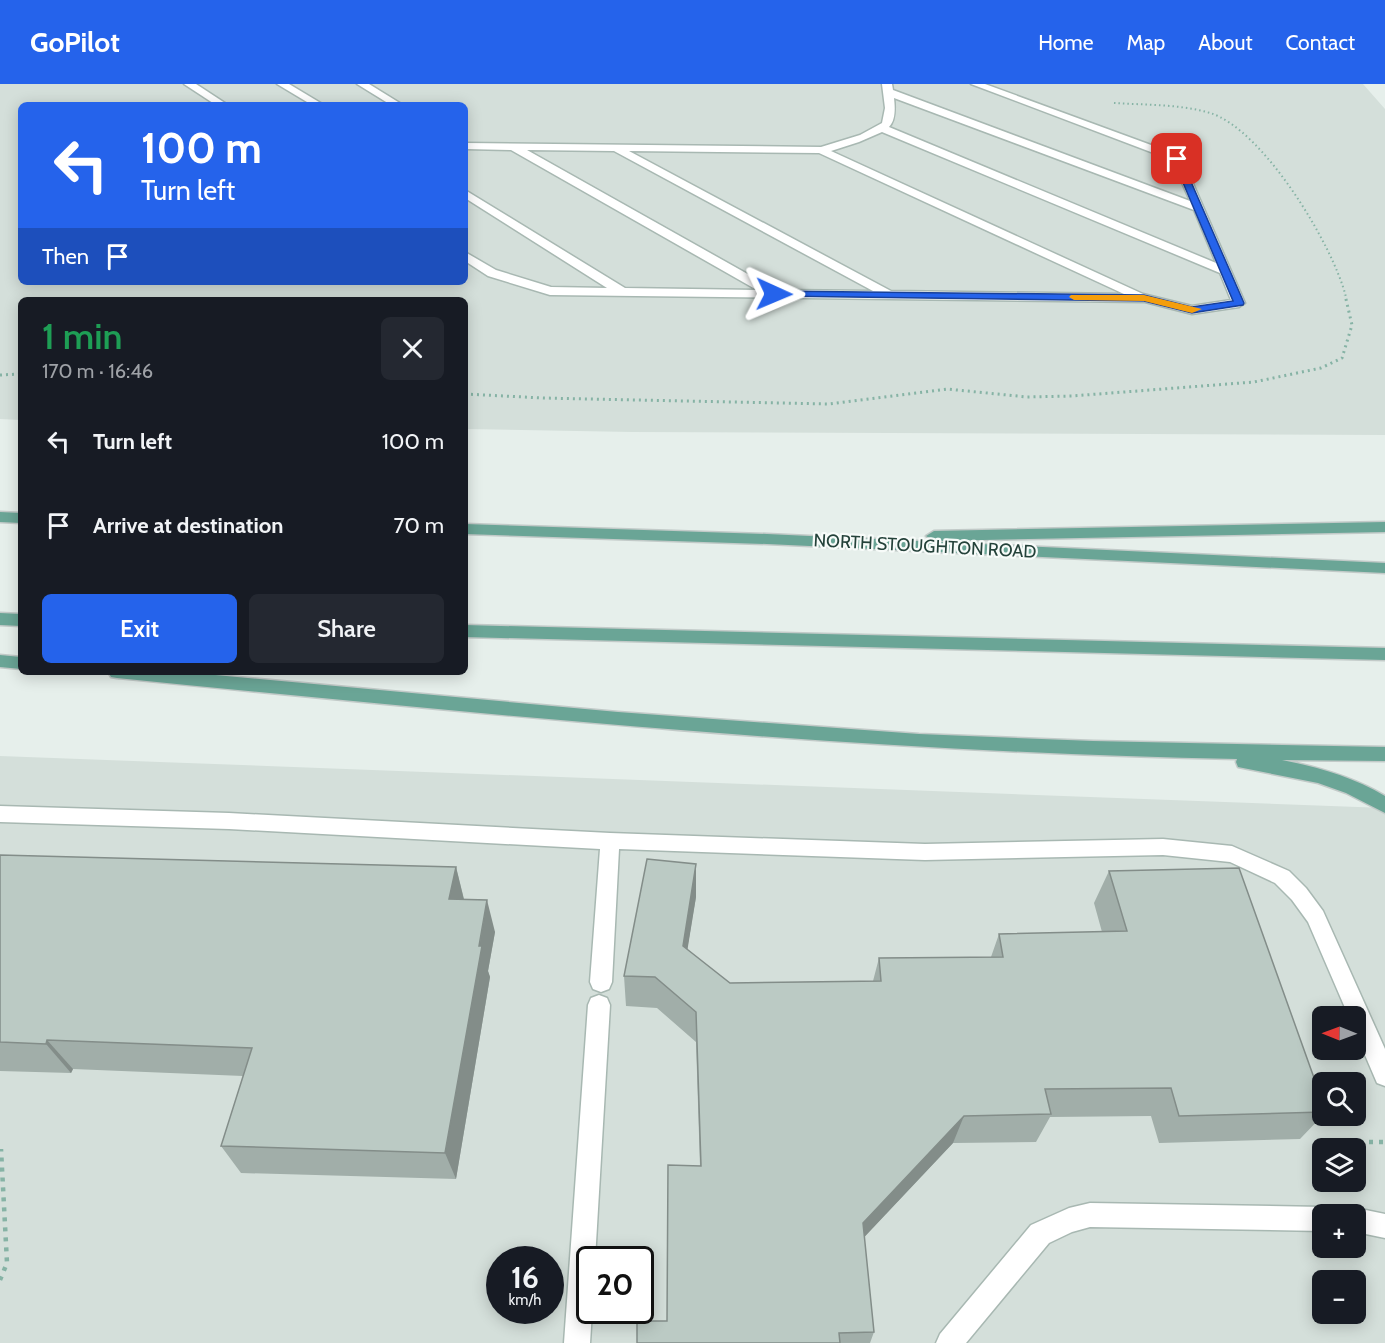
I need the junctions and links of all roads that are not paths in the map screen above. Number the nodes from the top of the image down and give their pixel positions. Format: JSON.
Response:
{"nodes":[{"id":1,"x":189,"y":84,"type":"edge"},
{"id":2,"x":282,"y":84,"type":"edge"},
{"id":3,"x":362,"y":84,"type":"edge"},
{"id":4,"x":976,"y":84,"type":"edge"},
{"id":5,"x":887,"y":88,"type":"edge"},
{"id":6,"x":218,"y":102,"type":"edge"},
{"id":7,"x":313,"y":102,"type":"edge"},
{"id":8,"x":393,"y":102,"type":"edge"},
{"id":9,"x":881,"y":128,"type":"junction"},
{"id":10,"x":468,"y":145,"type":"edge"},
{"id":11,"x":512,"y":146,"type":"junction"},
{"id":12,"x":615,"y":148,"type":"junction"},
{"id":13,"x":821,"y":150,"type":"junction"},
{"id":14,"x":468,"y":195,"type":"edge"},
{"id":15,"x":1198,"y":208,"type":"junction"},
{"id":16,"x":468,"y":258,"type":"edge"},
{"id":17,"x":1225,"y":271,"type":"junction"},
{"id":18,"x":622,"y":292,"type":"junction"},
{"id":19,"x":774,"y":294,"type":"junction"},
{"id":20,"x":890,"y":295,"type":"junction"},
{"id":21,"x":1144,"y":298,"type":"junction"},
{"id":22,"x":0,"y":517,"type":"edge"},
{"id":23,"x":18,"y":518,"type":"edge"},
{"id":24,"x":1385,"y":527,"type":"edge"},
{"id":25,"x":468,"y":529,"type":"edge"},
{"id":26,"x":767,"y":539,"type":"junction"},
{"id":27,"x":1385,"y":568,"type":"edge"},
{"id":28,"x":0,"y":619,"type":"edge"},
{"id":29,"x":18,"y":620,"type":"edge"},
{"id":30,"x":468,"y":631,"type":"edge"},
{"id":31,"x":1385,"y":654,"type":"edge"},
{"id":32,"x":0,"y":661,"type":"edge"},
{"id":33,"x":18,"y":663,"type":"edge"},
{"id":34,"x":149,"y":675,"type":"edge"},
{"id":35,"x":1133,"y":751,"type":"junction"},
{"id":36,"x":1385,"y":754,"type":"edge"},
{"id":37,"x":1385,"y":805,"type":"edge"},
{"id":38,"x":0,"y":814,"type":"edge"},
{"id":39,"x":610,"y":841,"type":"junction"},
{"id":40,"x":1385,"y":1075,"type":"edge"},
{"id":41,"x":1312,"y":1219,"type":"edge"},
{"id":42,"x":1366,"y":1222,"type":"edge"},
{"id":43,"x":1385,"y":1226,"type":"edge"},
{"id":44,"x":577,"y":1343,"type":"edge"},
{"id":45,"x":949,"y":1343,"type":"edge"}],
"edges":[{"from":1,"to":6,"type":"lane"},
{"from":2,"to":7,"type":"lane"},
{"from":3,"to":8,"type":"lane"},
{"from":4,"to":15,"type":"lane"},
{"from":5,"to":9,"type":"lane"},
{"from":5,"to":15,"type":"lane"},
{"from":9,"to":13,"type":"lane"},
{"from":9,"to":17,"type":"lane"},
{"from":10,"to":11,"type":"lane"},
{"from":11,"to":12,"type":"lane"},
{"from":11,"to":19,"type":"lane"},
{"from":12,"to":13,"type":"lane"},
{"from":12,"to":20,"type":"lane"},
{"from":13,"to":21,"type":"lane"},
{"from":14,"to":18,"type":"lane"},
{"from":15,"to":17,"type":"lane"},
{"from":16,"to":18,"type":"lane"},
{"from":17,"to":21,"type":"lane"},
{"from":18,"to":19,"type":"lane"},
{"from":19,"to":20,"type":"lane"},
{"from":20,"to":21,"type":"lane"},
{"from":22,"to":23,"type":"main road"},
{"from":24,"to":26,"type":"main road"},
{"from":25,"to":26,"type":"main road","name":"NORTH STOUGHTON ROAD"},
{"from":26,"to":27,"type":"main road","name":"NORTH STOUGHTON ROAD"},
{"from":28,"to":29,"type":"main road"},
{"from":30,"to":31,"type":"main road"},
{"from":32,"to":33,"type":"main road"},
{"from":34,"to":35,"type":"main road"},
{"from":35,"to":36,"type":"main road"},
{"from":35,"to":37,"type":"main road"},
{"from":38,"to":39,"type":"lane"},
{"from":39,"to":40,"type":"lane"},
{"from":39,"to":44,"type":"lane"},
{"from":41,"to":45,"type":"lane"},
{"from":42,"to":43,"type":"lane"}]}
